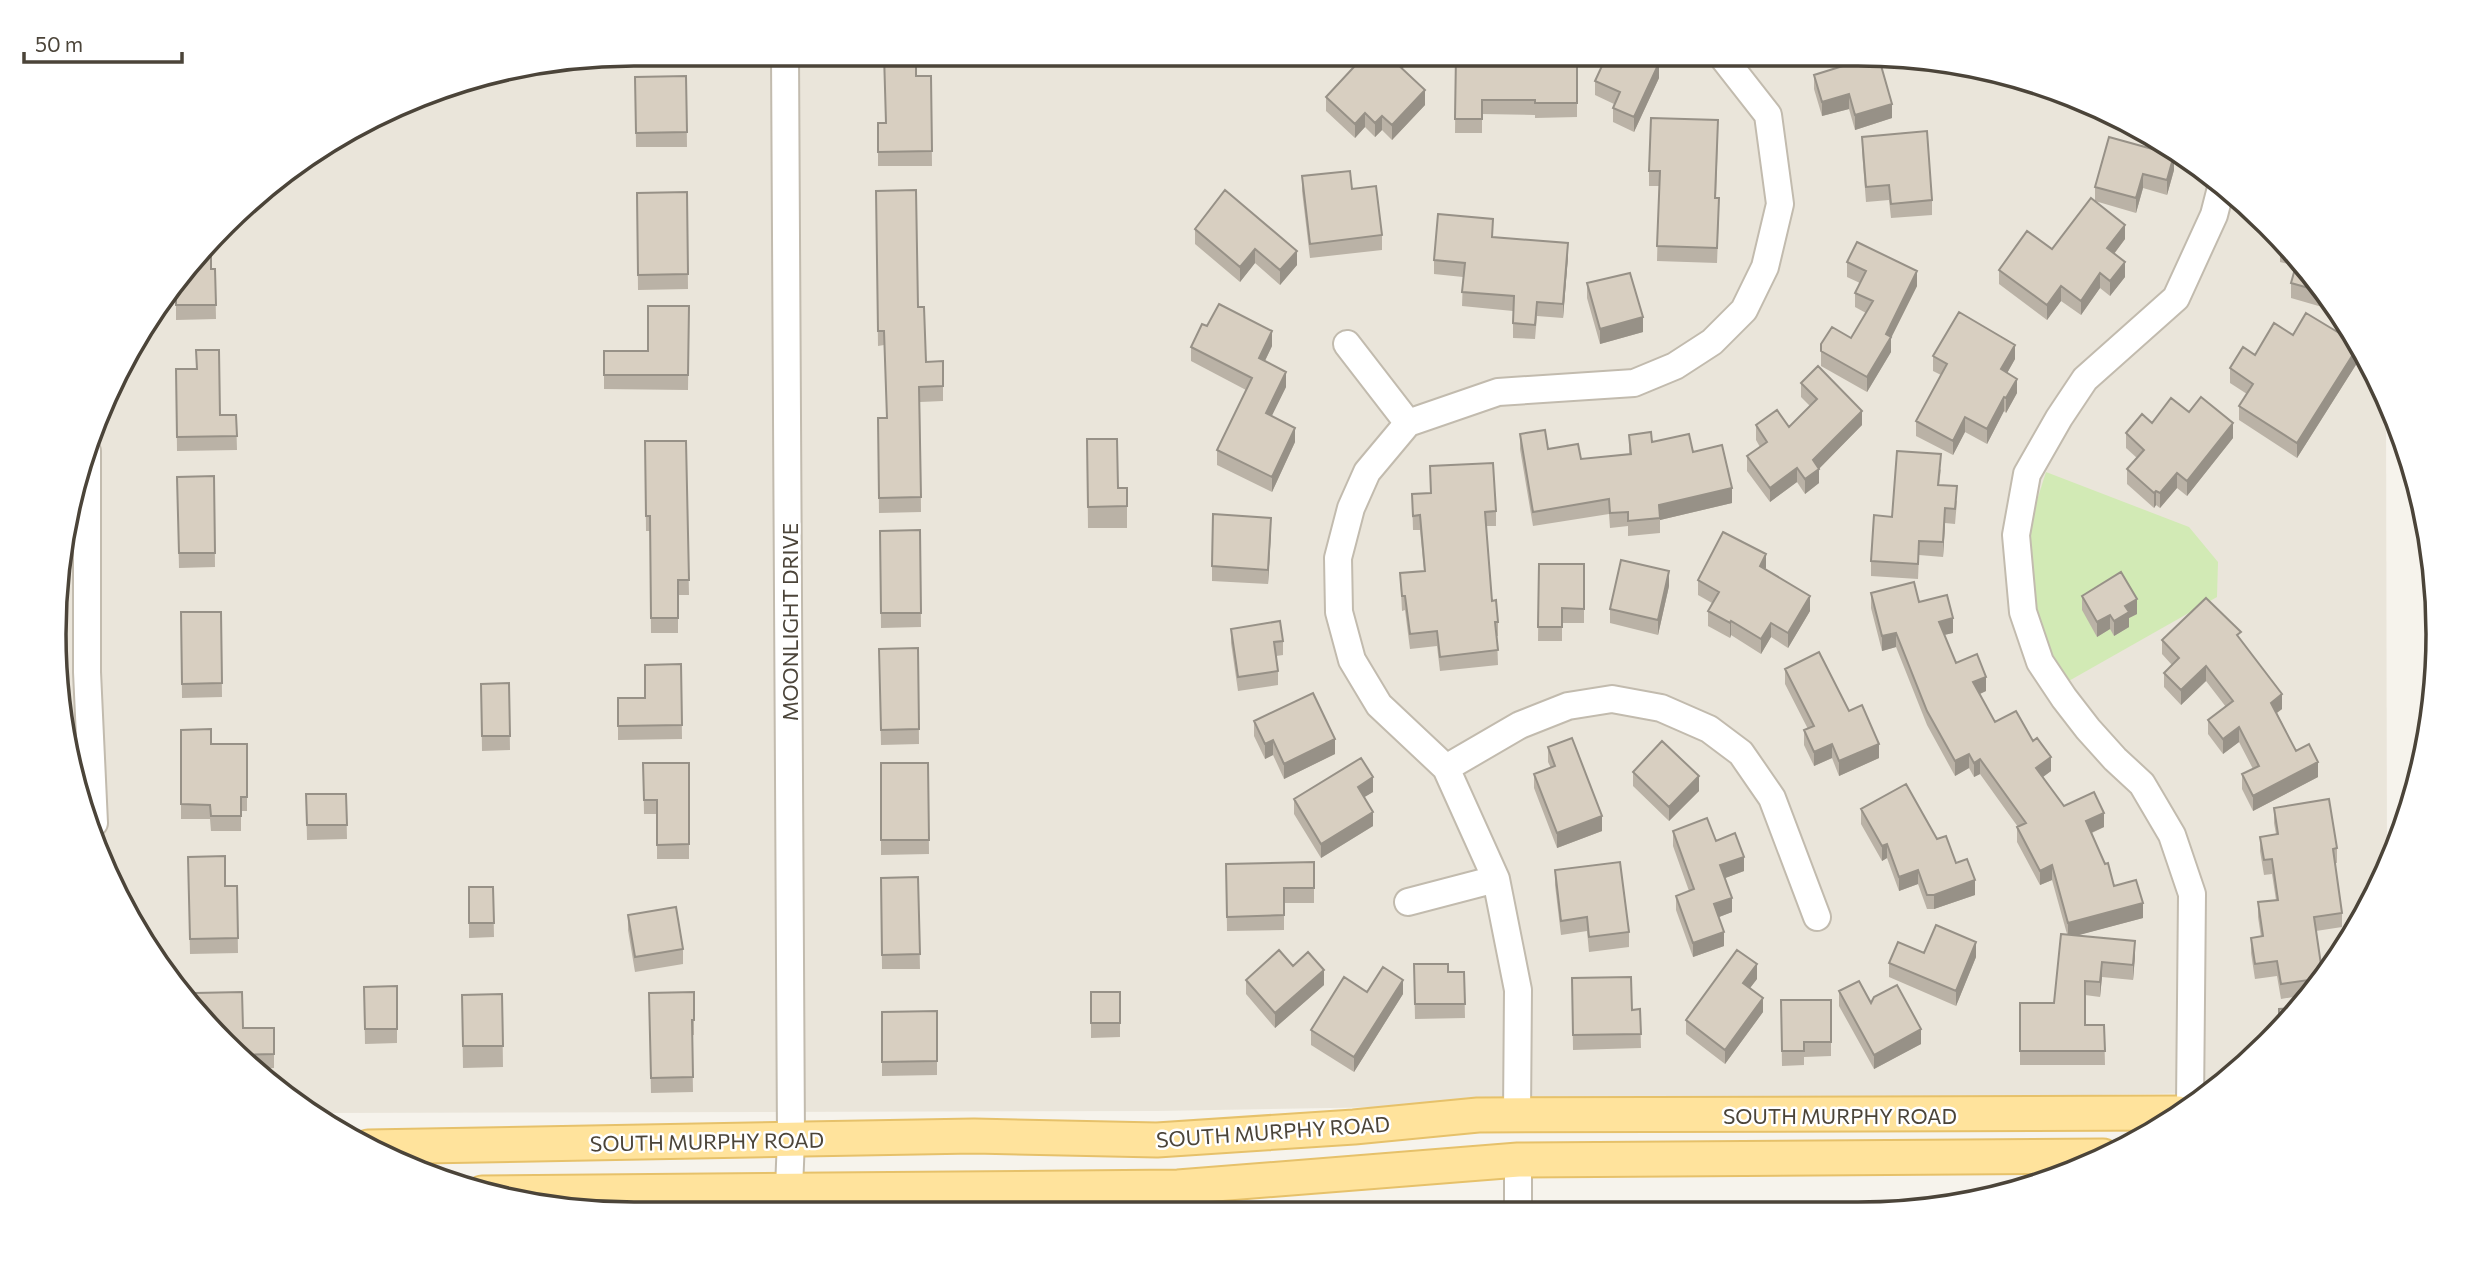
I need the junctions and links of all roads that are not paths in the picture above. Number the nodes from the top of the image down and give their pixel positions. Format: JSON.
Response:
{"nodes":[{"id":1,"x":785,"y":66,"type":"edge"},
{"id":2,"x":1729,"y":66,"type":"edge"},
{"id":3,"x":2219,"y":197,"type":"edge"},
{"id":4,"x":1347,"y":344,"type":"dead end"},
{"id":5,"x":1408,"y":423,"type":"junction"},
{"id":6,"x":87,"y":483,"type":"edge"},
{"id":7,"x":1446,"y":768,"type":"junction"},
{"id":8,"x":93,"y":804,"type":"edge"},
{"id":9,"x":1496,"y":879,"type":"junction"},
{"id":10,"x":1408,"y":902,"type":"dead end"},
{"id":11,"x":1817,"y":917,"type":"dead end"},
{"id":12,"x":2190,"y":1093,"type":"edge"},
{"id":13,"x":2161,"y":1113,"type":"edge"},
{"id":14,"x":1517,"y":1115,"type":"junction"},
{"id":15,"x":791,"y":1140,"type":"junction"},
{"id":16,"x":391,"y":1147,"type":"edge"},
{"id":17,"x":2079,"y":1156,"type":"edge"},
{"id":18,"x":1518,"y":1160,"type":"junction"},
{"id":19,"x":546,"y":1195,"type":"edge"},
{"id":20,"x":787,"y":1201,"type":"edge"},
{"id":21,"x":1518,"y":1202,"type":"edge"}],
"edges":[{"from":1,"to":15,"type":"street","name":"MOONLIGHT DRIVE"},
{"from":2,"to":5,"type":"street"},
{"from":3,"to":12,"type":"street"},
{"from":4,"to":5,"type":"street"},
{"from":5,"to":7,"type":"street"},
{"from":6,"to":8,"type":"street"},
{"from":7,"to":9,"type":"street"},
{"from":7,"to":11,"type":"street"},
{"from":9,"to":10,"type":"street"},
{"from":9,"to":14,"type":"street"},
{"from":13,"to":14,"type":"main road","name":"SOUTH MURPHY ROAD"},
{"from":14,"to":15,"type":"main road","name":"SOUTH MURPHY ROAD"},
{"from":14,"to":18,"type":"main road"},
{"from":15,"to":16,"type":"main road","name":"SOUTH MURPHY ROAD"},
{"from":15,"to":20,"type":"street","name":"MOONLIGHT DRIVE"},
{"from":17,"to":18,"type":"main road","name":"SOUTH MURPHY ROAD"},
{"from":18,"to":20,"type":"main road","name":"SOUTH MURPHY ROAD"},
{"from":18,"to":21,"type":"street"},
{"from":19,"to":20,"type":"main road","name":"SOUTH MURPHY ROAD"}]}
